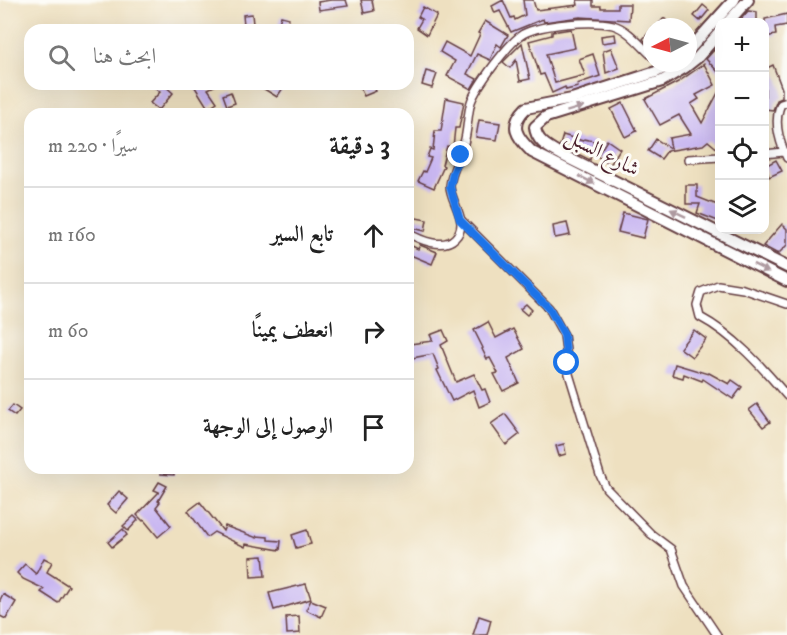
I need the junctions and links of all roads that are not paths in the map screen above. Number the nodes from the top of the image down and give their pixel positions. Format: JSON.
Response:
{"nodes":[{"id":1,"x":734,"y":0,"type":"edge"},
{"id":2,"x":748,"y":0,"type":"edge"},
{"id":3,"x":732,"y":18,"type":"edge"},
{"id":4,"x":715,"y":38,"type":"edge"},
{"id":5,"x":697,"y":41,"type":"edge"},
{"id":6,"x":643,"y":48,"type":"edge"},
{"id":7,"x":697,"y":58,"type":"edge"},
{"id":8,"x":656,"y":72,"type":"edge"},
{"id":9,"x":665,"y":72,"type":"edge"},
{"id":10,"x":787,"y":102,"type":"edge"},
{"id":11,"x":769,"y":154,"type":"edge"},
{"id":12,"x":786,"y":155,"type":"edge"},
{"id":13,"x":715,"y":157,"type":"edge"},
{"id":14,"x":688,"y":159,"type":"dead end"},
{"id":15,"x":460,"y":220,"type":"junction"},
{"id":16,"x":414,"y":235,"type":"edge"},
{"id":17,"x":787,"y":267,"type":"edge"},
{"id":18,"x":787,"y":281,"type":"edge"},
{"id":19,"x":787,"y":303,"type":"edge"},
{"id":20,"x":787,"y":396,"type":"edge"},
{"id":21,"x":717,"y":635,"type":"edge"}],
"edges":[{"from":1,"to":5,"type":"main road"},
{"from":2,"to":3,"type":"main road"},
{"from":4,"to":7,"type":"main road","name":"شارع السبل"},
{"from":6,"to":15,"type":"street"},
{"from":8,"to":18,"type":"main road","name":"شارع السبل","one_way":true},
{"from":17,"to":9,"type":"main road","name":"شارع السبل","one_way":true},
{"from":10,"to":12,"type":"street"},
{"from":11,"to":12,"type":"street"},
{"from":13,"to":14,"type":"street"},
{"from":15,"to":16,"type":"street"},
{"from":15,"to":21,"type":"street"},
{"from":19,"to":20,"type":"street"}]}
